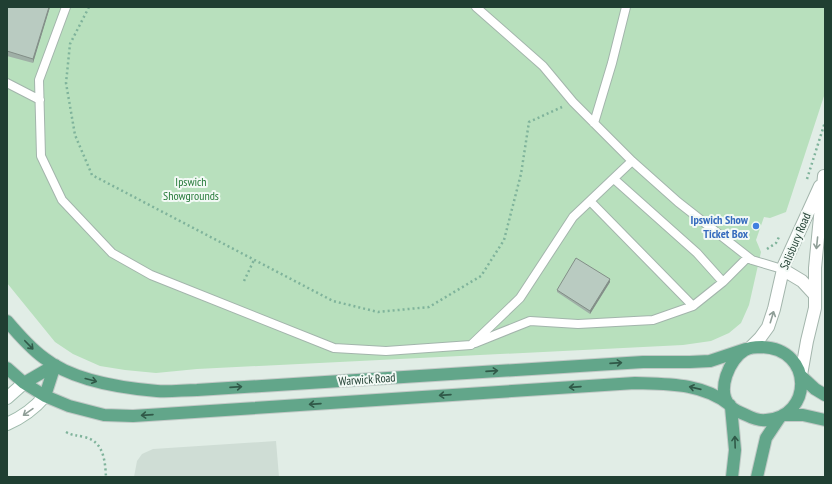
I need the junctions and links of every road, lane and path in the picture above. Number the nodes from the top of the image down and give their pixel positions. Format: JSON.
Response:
{"nodes":[{"id":1,"x":66,"y":7,"type":"edge"},
{"id":2,"x":89,"y":7,"type":"edge"},
{"id":3,"x":476,"y":7,"type":"edge"},
{"id":4,"x":626,"y":7,"type":"edge"},
{"id":5,"x":7,"y":83,"type":"edge"},
{"id":6,"x":40,"y":100,"type":"junction"},
{"id":7,"x":573,"y":102,"type":"junction"},
{"id":8,"x":825,"y":122,"type":"edge"},
{"id":9,"x":594,"y":123,"type":"junction"},
{"id":10,"x":632,"y":161,"type":"junction"},
{"id":11,"x":825,"y":175,"type":"edge"},
{"id":12,"x":614,"y":179,"type":"junction"},
{"id":13,"x":807,"y":180,"type":"dead end"},
{"id":14,"x":590,"y":201,"type":"junction"},
{"id":15,"x":783,"y":231,"type":"dead end"},
{"id":16,"x":767,"y":249,"type":"dead end"},
{"id":17,"x":748,"y":257,"type":"junction"},
{"id":18,"x":254,"y":260,"type":"junction"},
{"id":19,"x":782,"y":270,"type":"junction"},
{"id":20,"x":244,"y":281,"type":"dead end"},
{"id":21,"x":723,"y":282,"type":"junction"},
{"id":22,"x":814,"y":294,"type":"junction"},
{"id":23,"x":693,"y":306,"type":"junction"},
{"id":24,"x":7,"y":321,"type":"edge"},
{"id":25,"x":471,"y":344,"type":"junction"},
{"id":26,"x":748,"y":349,"type":"junction"},
{"id":27,"x":55,"y":365,"type":"junction"},
{"id":28,"x":7,"y":368,"type":"edge"},
{"id":29,"x":801,"y":375,"type":"junction"},
{"id":30,"x":24,"y":383,"type":"junction"},
{"id":31,"x":825,"y":395,"type":"edge"},
{"id":32,"x":45,"y":396,"type":"junction"},
{"id":33,"x":7,"y":398,"type":"edge"},
{"id":34,"x":731,"y":406,"type":"junction"},
{"id":35,"x":781,"y":416,"type":"junction"},
{"id":36,"x":825,"y":420,"type":"edge"},
{"id":37,"x":7,"y":424,"type":"edge"},
{"id":38,"x":66,"y":432,"type":"dead end"},
{"id":39,"x":106,"y":477,"type":"edge"},
{"id":40,"x":732,"y":477,"type":"edge"},
{"id":41,"x":757,"y":477,"type":"edge"}],
"edges":[{"from":1,"to":6,"type":"lane"},
{"from":2,"to":18,"type":"path"},
{"from":3,"to":7,"type":"lane"},
{"from":4,"to":9,"type":"lane"},
{"from":5,"to":6,"type":"lane"},
{"from":6,"to":25,"type":"lane"},
{"from":7,"to":9,"type":"lane"},
{"from":7,"to":18,"type":"path"},
{"from":8,"to":13,"type":"path"},
{"from":9,"to":10,"type":"lane"},
{"from":10,"to":12,"type":"lane"},
{"from":10,"to":17,"type":"lane"},
{"from":11,"to":19,"type":"street","name":"Salisbury Road"},
{"from":11,"to":22,"type":"street","name":"Salisbury Road","one_way":true},
{"from":12,"to":14,"type":"lane"},
{"from":12,"to":21,"type":"lane"},
{"from":14,"to":23,"type":"lane"},
{"from":14,"to":25,"type":"lane"},
{"from":15,"to":16,"type":"path"},
{"from":17,"to":19,"type":"lane"},
{"from":17,"to":21,"type":"lane"},
{"from":18,"to":20,"type":"path"},
{"from":19,"to":22,"type":"street"},
{"from":26,"to":19,"type":"street","name":"Salisbury Road","one_way":true},
{"from":21,"to":23,"type":"lane"},
{"from":22,"to":29,"type":"street","name":"Salisbury Road"},
{"from":23,"to":25,"type":"lane"},
{"from":24,"to":27,"type":"main road","name":"Warwick Road","one_way":true},
{"from":27,"to":26,"type":"main road","name":"Warwick Road","one_way":true},
{"from":26,"to":29,"type":"main road"},
{"from":26,"to":34,"type":"main road"},
{"from":27,"to":30,"type":"main road"},
{"from":27,"to":32,"type":"main road"},
{"from":28,"to":30,"type":"main road","name":"Warwick Road"},
{"from":29,"to":31,"type":"main road"},
{"from":29,"to":35,"type":"main road"},
{"from":30,"to":32,"type":"main road","name":"Warwick Road"},
{"from":30,"to":33,"type":"street"},
{"from":34,"to":32,"type":"main road","name":"Warwick Road","one_way":true},
{"from":32,"to":37,"type":"street","one_way":true},
{"from":34,"to":35,"type":"main road"},
{"from":40,"to":34,"type":"main road","one_way":true},
{"from":35,"to":36,"type":"main road"},
{"from":35,"to":41,"type":"main road"},
{"from":38,"to":39,"type":"path"}]}
